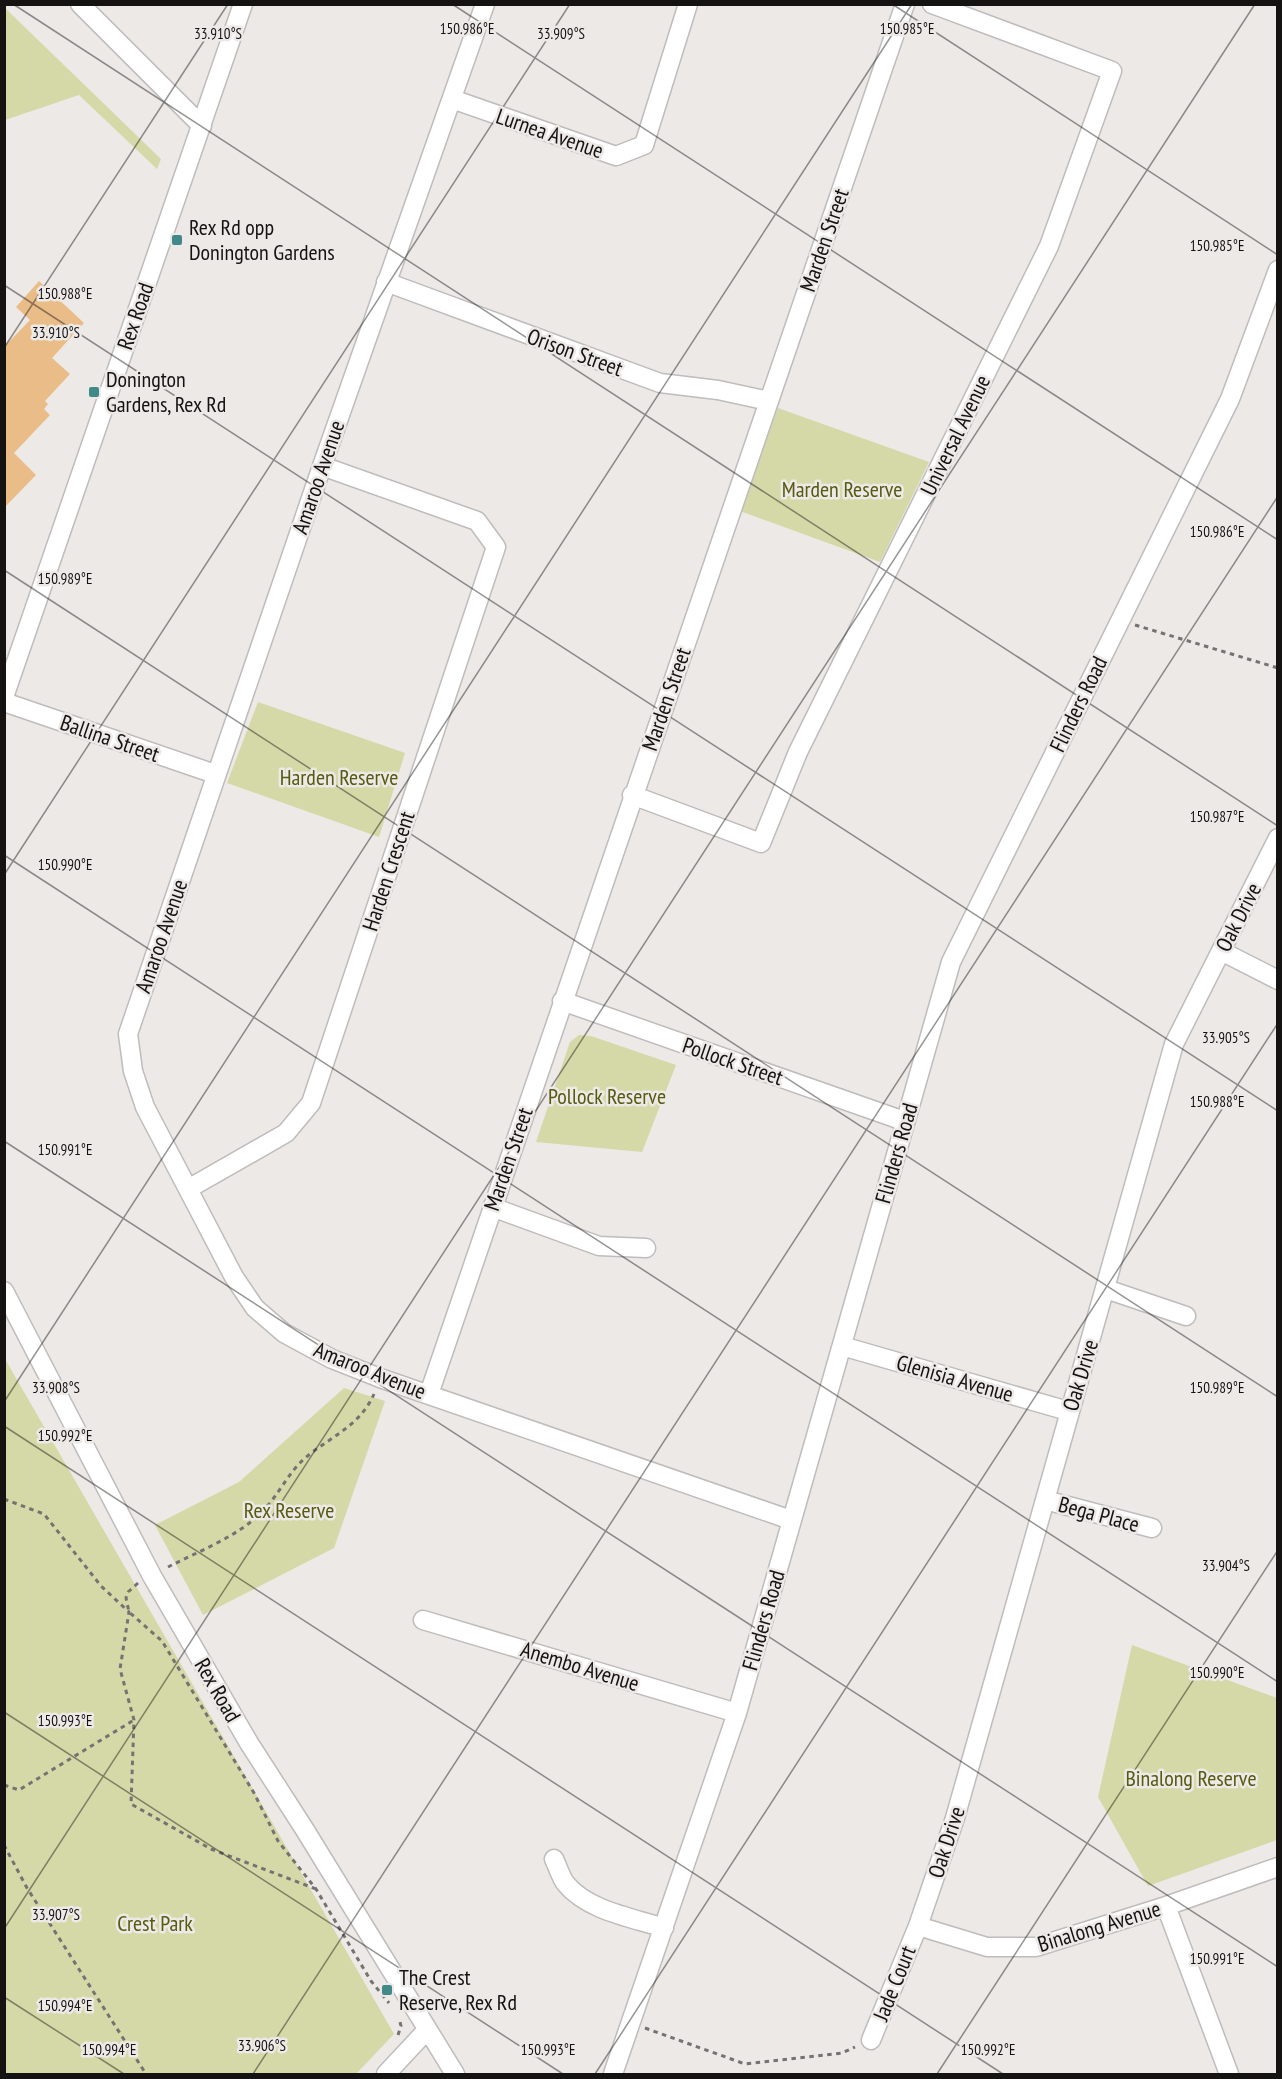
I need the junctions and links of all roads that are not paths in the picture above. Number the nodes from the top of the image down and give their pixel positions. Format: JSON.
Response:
{"nodes":[{"id":1,"x":80,"y":4,"type":"edge"},
{"id":2,"x":243,"y":4,"type":"edge"},
{"id":3,"x":485,"y":4,"type":"edge"},
{"id":4,"x":688,"y":4,"type":"edge"},
{"id":5,"x":904,"y":4,"type":"edge"},
{"id":6,"x":932,"y":4,"type":"edge"},
{"id":7,"x":452,"y":99,"type":"junction"},
{"id":8,"x":202,"y":126,"type":"junction"},
{"id":9,"x":1278,"y":270,"type":"edge"},
{"id":10,"x":386,"y":282,"type":"junction"},
{"id":11,"x":769,"y":401,"type":"junction"},
{"id":12,"x":322,"y":466,"type":"junction"},
{"id":13,"x":4,"y":697,"type":"edge"},
{"id":14,"x":4,"y":702,"type":"edge"},
{"id":15,"x":215,"y":774,"type":"junction"},
{"id":16,"x":632,"y":795,"type":"junction"},
{"id":17,"x":1278,"y":838,"type":"edge"},
{"id":18,"x":1221,"y":951,"type":"junction"},
{"id":19,"x":1278,"y":980,"type":"edge"},
{"id":20,"x":562,"y":1000,"type":"junction"},
{"id":21,"x":904,"y":1121,"type":"junction"},
{"id":22,"x":188,"y":1189,"type":"junction"},
{"id":23,"x":492,"y":1207,"type":"junction"},
{"id":24,"x":646,"y":1248,"type":"dead end"},
{"id":25,"x":1106,"y":1289,"type":"junction"},
{"id":26,"x":4,"y":1291,"type":"edge"},
{"id":27,"x":1186,"y":1316,"type":"dead end"},
{"id":28,"x":842,"y":1346,"type":"junction"},
{"id":29,"x":429,"y":1394,"type":"junction"},
{"id":30,"x":1068,"y":1411,"type":"junction"},
{"id":31,"x":1045,"y":1500,"type":"junction"},
{"id":32,"x":790,"y":1520,"type":"junction"},
{"id":33,"x":1152,"y":1528,"type":"dead end"},
{"id":34,"x":423,"y":1620,"type":"dead end"},
{"id":35,"x":737,"y":1713,"type":"junction"},
{"id":36,"x":554,"y":1859,"type":"dead end"},
{"id":37,"x":1278,"y":1867,"type":"edge"},
{"id":38,"x":1166,"y":1906,"type":"junction"},
{"id":39,"x":918,"y":1926,"type":"junction"},
{"id":40,"x":664,"y":1928,"type":"junction"},
{"id":41,"x":426,"y":2031,"type":"junction"},
{"id":42,"x":871,"y":2040,"type":"road end"},
{"id":43,"x":386,"y":2074,"type":"edge"},
{"id":44,"x":455,"y":2074,"type":"edge"},
{"id":45,"x":613,"y":2074,"type":"edge"},
{"id":46,"x":1229,"y":2074,"type":"edge"}],
"edges":[{"from":1,"to":8,"type":"street"},
{"from":2,"to":8,"type":"street","name":"Rex Road"},
{"from":3,"to":7,"type":"street","name":"Amaroo Avenue"},
{"from":4,"to":7,"type":"street","name":"Lurnea Avenue"},
{"from":5,"to":11,"type":"street","name":"Marden Street"},
{"from":6,"to":16,"type":"street","name":"Universal Avenue"},
{"from":7,"to":10,"type":"street","name":"Amaroo Avenue"},
{"from":8,"to":13,"type":"street","name":"Rex Road"},
{"from":9,"to":21,"type":"street","name":"Flinders Road"},
{"from":10,"to":11,"type":"street","name":"Orison Street"},
{"from":10,"to":12,"type":"street","name":"Amaroo Avenue"},
{"from":11,"to":16,"type":"street","name":"Marden Street"},
{"from":12,"to":15,"type":"street","name":"Amaroo Avenue"},
{"from":12,"to":22,"type":"street","name":"Harden Crescent"},
{"from":14,"to":15,"type":"street","name":"Ballina Street"},
{"from":15,"to":22,"type":"street","name":"Amaroo Avenue"},
{"from":16,"to":20,"type":"street","name":"Marden Street"},
{"from":17,"to":18,"type":"street","name":"Oak Drive"},
{"from":18,"to":19,"type":"street"},
{"from":18,"to":25,"type":"street","name":"Oak Drive"},
{"from":20,"to":21,"type":"street","name":"Pollock Street"},
{"from":20,"to":23,"type":"street","name":"Marden Street"},
{"from":21,"to":28,"type":"street","name":"Flinders Road"},
{"from":22,"to":29,"type":"street","name":"Amaroo Avenue"},
{"from":23,"to":24,"type":"street"},
{"from":23,"to":29,"type":"street","name":"Marden Street"},
{"from":25,"to":27,"type":"street"},
{"from":25,"to":30,"type":"street","name":"Oak Drive"},
{"from":26,"to":41,"type":"street","name":"Rex Road"},
{"from":28,"to":30,"type":"street","name":"Glenisia Avenue"},
{"from":28,"to":32,"type":"street","name":"Flinders Road"},
{"from":29,"to":32,"type":"street","name":"Amaroo Avenue"},
{"from":30,"to":31,"type":"street","name":"Oak Drive"},
{"from":31,"to":33,"type":"street","name":"Bega Place"},
{"from":31,"to":39,"type":"street","name":"Oak Drive"},
{"from":32,"to":35,"type":"street","name":"Flinders Road"},
{"from":34,"to":35,"type":"street","name":"Anembo Avenue"},
{"from":35,"to":40,"type":"street","name":"Flinders Road"},
{"from":36,"to":40,"type":"street"},
{"from":37,"to":38,"type":"street","name":"Binalong Avenue"},
{"from":38,"to":39,"type":"street","name":"Binalong Avenue"},
{"from":38,"to":46,"type":"street"},
{"from":39,"to":42,"type":"street","name":"Jade Court"},
{"from":40,"to":45,"type":"street","name":"Flinders Road"},
{"from":41,"to":43,"type":"street"},
{"from":41,"to":44,"type":"street","name":"Rex Road"}]}
